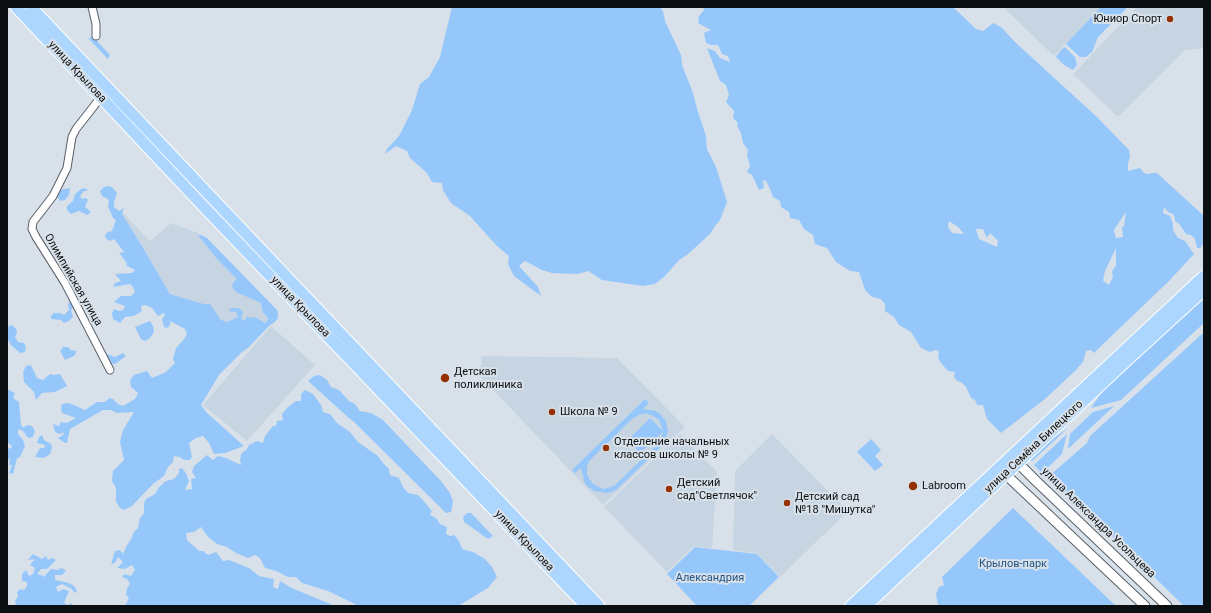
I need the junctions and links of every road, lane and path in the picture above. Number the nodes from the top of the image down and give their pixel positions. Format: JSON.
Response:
{"nodes":[{"id":1,"x":16,"y":7,"type":"edge"},
{"id":2,"x":31,"y":7,"type":"edge"},
{"id":3,"x":92,"y":7,"type":"edge"},
{"id":4,"x":96,"y":36,"type":"dead end"},
{"id":5,"x":101,"y":97,"type":"junction"},
{"id":6,"x":1204,"y":276,"type":"edge"},
{"id":7,"x":1204,"y":290,"type":"edge"},
{"id":8,"x":309,"y":308,"type":"junction"},
{"id":9,"x":110,"y":370,"type":"dead end"},
{"id":10,"x":1015,"y":460,"type":"junction"},
{"id":11,"x":1002,"y":471,"type":"junction"},
{"id":12,"x":586,"y":606,"type":"edge"},
{"id":13,"x":599,"y":606,"type":"edge"},
{"id":14,"x":851,"y":606,"type":"edge"},
{"id":15,"x":866,"y":606,"type":"edge"},
{"id":16,"x":1145,"y":606,"type":"edge"},
{"id":17,"x":1168,"y":606,"type":"edge"}],
"edges":[{"from":1,"to":5,"type":"main road","name":"улица Крылова"},
{"from":2,"to":8,"type":"main road","name":"улица Крылова"},
{"from":3,"to":4,"type":"street"},
{"from":5,"to":8,"type":"main road","name":"улица Крылова"},
{"from":5,"to":9,"type":"street","name":"Олимпийская улица"},
{"from":6,"to":10,"type":"main road","name":"улица Семёна Билецкого"},
{"from":7,"to":10,"type":"main road","name":"улица Семёна Билецкого"},
{"from":8,"to":12,"type":"main road","name":"улица Крылова"},
{"from":8,"to":13,"type":"main road","name":"улица Крылова"},
{"from":10,"to":11,"type":"main road","name":"улица Семёна Билецкого"},
{"from":10,"to":17,"type":"street","name":"улица Александра Усольцева"},
{"from":11,"to":14,"type":"main road","name":"улица Семёна Билецкого"},
{"from":11,"to":15,"type":"main road","name":"улица Семёна Билецкого"},
{"from":11,"to":16,"type":"street"}]}
